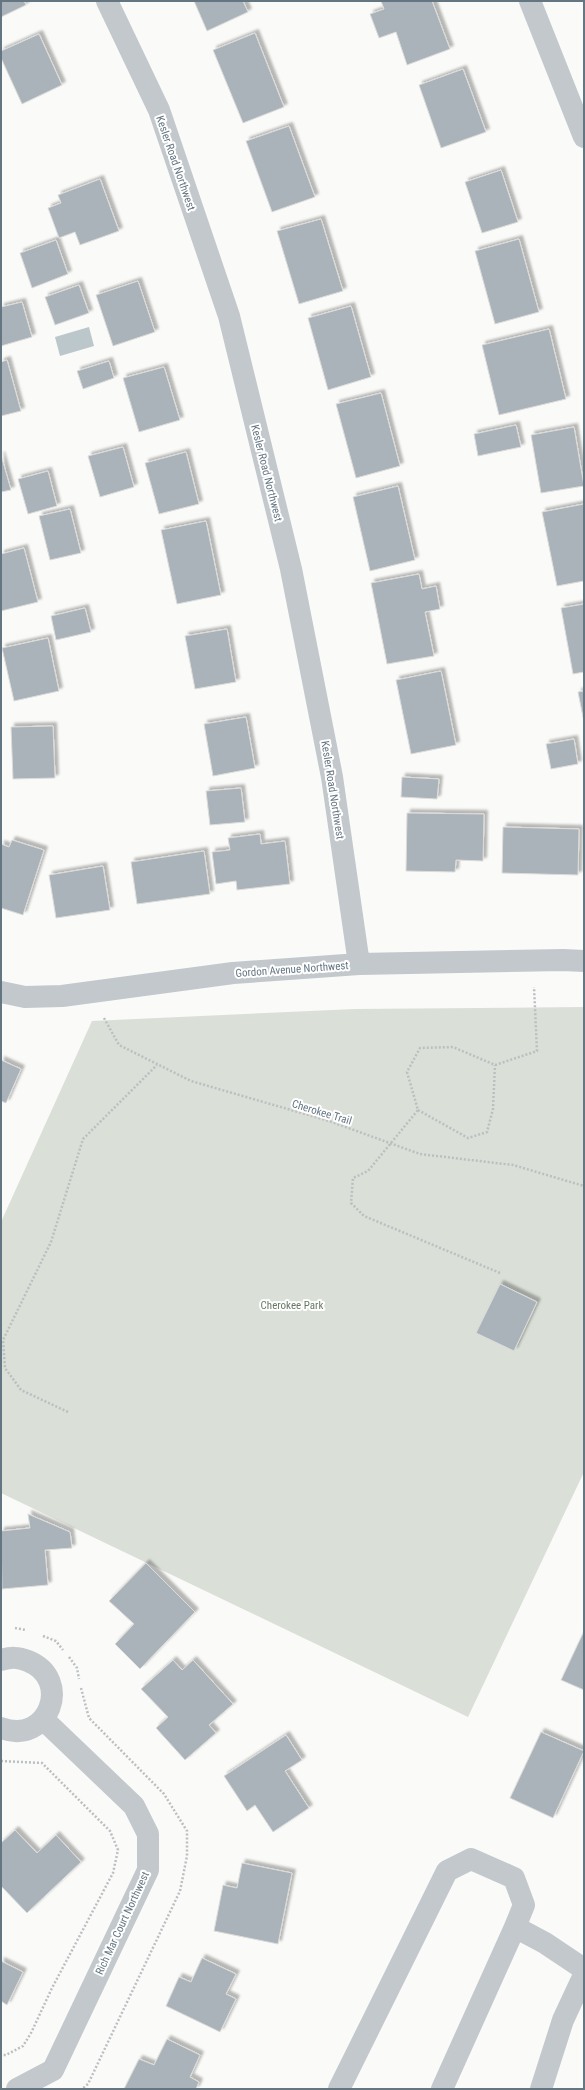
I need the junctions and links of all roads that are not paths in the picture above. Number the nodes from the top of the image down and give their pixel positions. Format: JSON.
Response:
{"nodes":[{"id":1,"x":107,"y":1,"type":"edge"},
{"id":2,"x":530,"y":1,"type":"edge"},
{"id":3,"x":584,"y":137,"type":"edge"},
{"id":4,"x":584,"y":961,"type":"edge"},
{"id":5,"x":359,"y":964,"type":"junction"},
{"id":6,"x":1,"y":992,"type":"edge"},
{"id":7,"x":1,"y":1660,"type":"edge"},
{"id":8,"x":44,"y":1720,"type":"junction"},
{"id":9,"x":1,"y":1728,"type":"edge"},
{"id":10,"x":515,"y":1927,"type":"junction"},
{"id":11,"x":584,"y":1969,"type":"edge"},
{"id":12,"x":584,"y":1975,"type":"edge"},
{"id":13,"x":17,"y":2089,"type":"edge"},
{"id":14,"x":340,"y":2089,"type":"edge"},
{"id":15,"x":442,"y":2089,"type":"edge"},
{"id":16,"x":541,"y":2089,"type":"edge"}],
"edges":[{"from":1,"to":5,"type":"street","name":"Kesler Road Northwest"},
{"from":2,"to":3,"type":"street"},
{"from":4,"to":5,"type":"street","name":"Gordon Avenue Northwest"},
{"from":5,"to":6,"type":"street","name":"Gordon Avenue Northwest"},
{"from":7,"to":8,"type":"street"},
{"from":8,"to":9,"type":"street"},
{"from":8,"to":13,"type":"street","name":"Rich Mar Court Northwest"},
{"from":10,"to":11,"type":"street"},
{"from":10,"to":14,"type":"street"},
{"from":10,"to":15,"type":"street"},
{"from":12,"to":16,"type":"street"}]}
